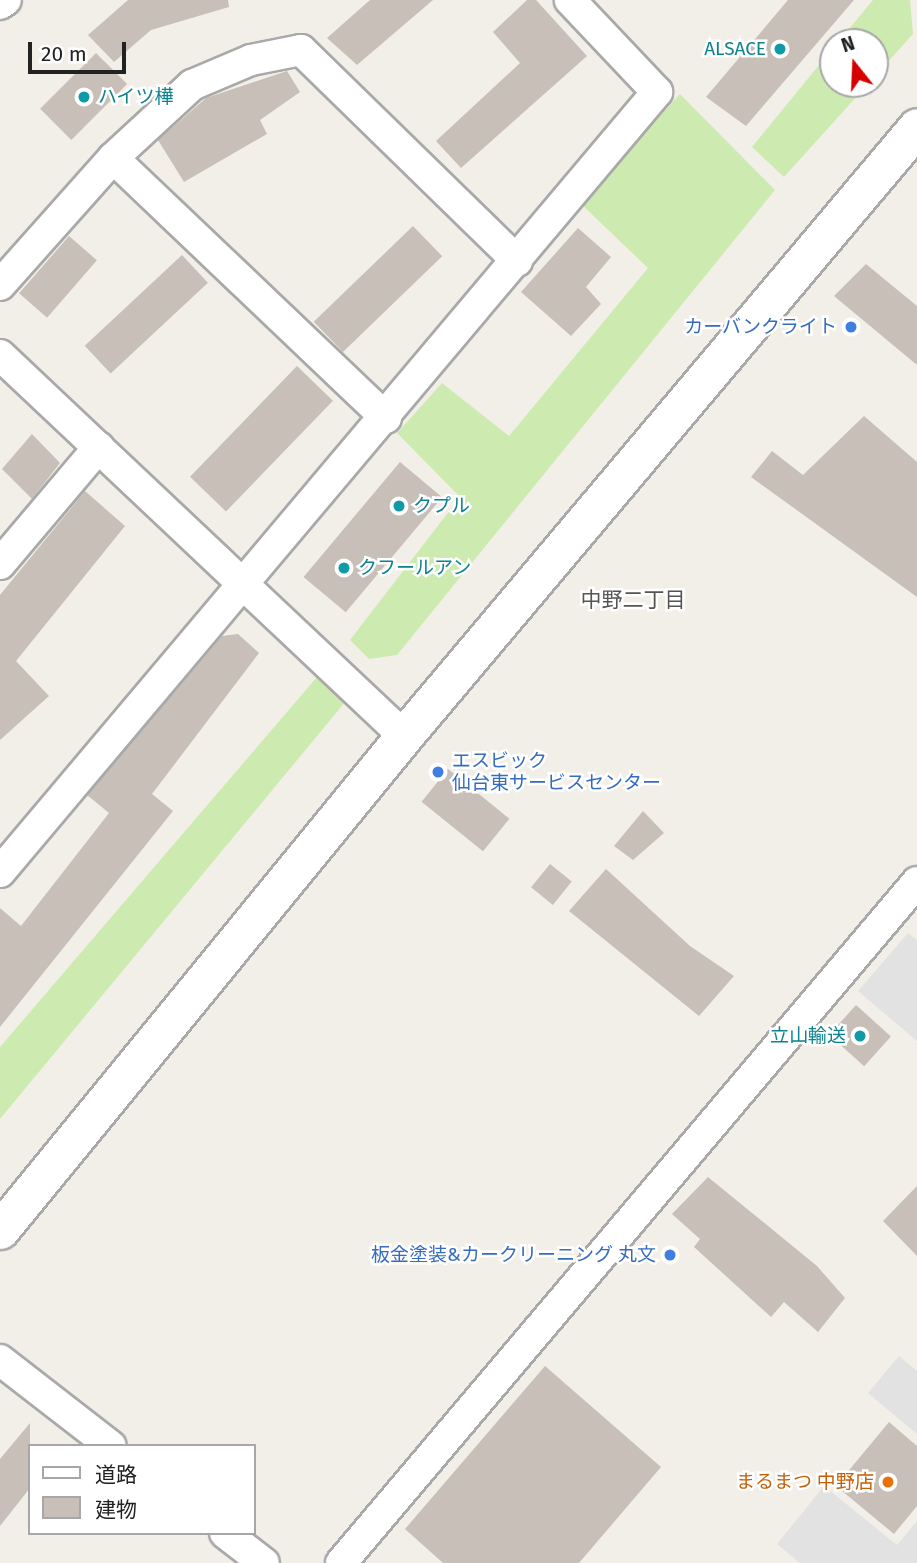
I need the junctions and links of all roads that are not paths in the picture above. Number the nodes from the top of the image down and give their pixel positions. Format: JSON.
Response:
{"nodes":[{"id":1,"x":6,"y":0,"type":"edge"},
{"id":2,"x":570,"y":0,"type":"edge"},
{"id":3,"x":0,"y":4,"type":"edge"},
{"id":4,"x":917,"y":127,"type":"edge"},
{"id":5,"x":113,"y":159,"type":"junction"},
{"id":6,"x":517,"y":261,"type":"junction"},
{"id":7,"x":0,"y":285,"type":"edge"},
{"id":8,"x":0,"y":355,"type":"edge"},
{"id":9,"x":386,"y":418,"type":"junction"},
{"id":10,"x":99,"y":447,"type":"junction"},
{"id":11,"x":0,"y":564,"type":"edge"},
{"id":12,"x":246,"y":587,"type":"junction"},
{"id":13,"x":404,"y":736,"type":"junction"},
{"id":14,"x":0,"y":872,"type":"edge"},
{"id":15,"x":917,"y":882,"type":"edge"},
{"id":16,"x":0,"y":1230,"type":"edge"},
{"id":17,"x":0,"y":1360,"type":"edge"},
{"id":18,"x":108,"y":1444,"type":"edge"},
{"id":19,"x":228,"y":1535,"type":"edge"},
{"id":20,"x":264,"y":1563,"type":"edge"},
{"id":21,"x":341,"y":1563,"type":"edge"}],
"edges":[{"from":1,"to":3,"type":"street"},
{"from":2,"to":6,"type":"street"},
{"from":4,"to":13,"type":"street"},
{"from":5,"to":6,"type":"street"},
{"from":5,"to":7,"type":"street"},
{"from":5,"to":9,"type":"street"},
{"from":6,"to":9,"type":"street"},
{"from":8,"to":10,"type":"street"},
{"from":9,"to":12,"type":"street"},
{"from":10,"to":11,"type":"street"},
{"from":10,"to":12,"type":"street"},
{"from":12,"to":13,"type":"street"},
{"from":12,"to":14,"type":"street"},
{"from":13,"to":16,"type":"street"},
{"from":15,"to":21,"type":"street"},
{"from":17,"to":18,"type":"street"},
{"from":19,"to":20,"type":"street"}]}
